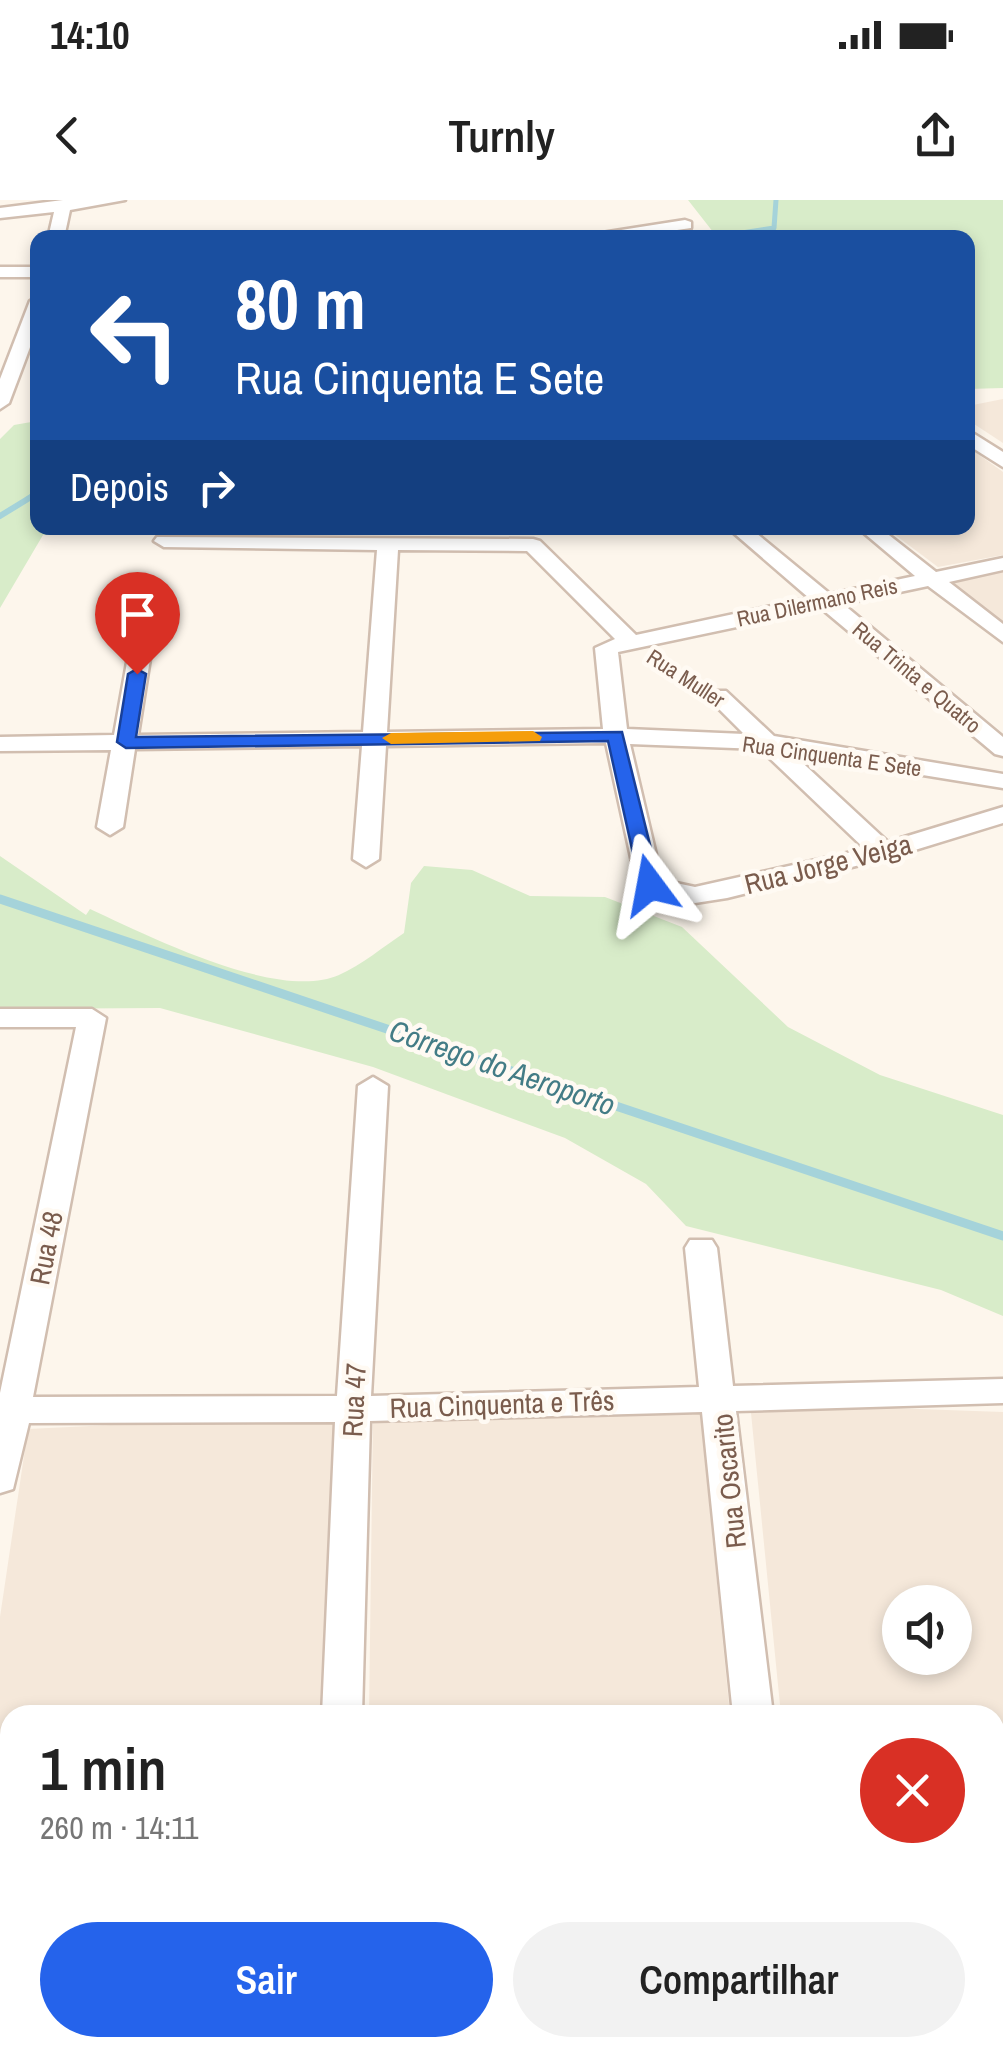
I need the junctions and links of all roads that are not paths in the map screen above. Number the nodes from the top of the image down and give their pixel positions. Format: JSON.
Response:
{"nodes":[{"id":1,"x":117,"y":200,"type":"edge"},
{"id":2,"x":63,"y":205,"type":"junction"},
{"id":3,"x":0,"y":213,"type":"edge"},
{"id":4,"x":687,"y":227,"type":"edge"},
{"id":5,"x":58,"y":230,"type":"edge"},
{"id":6,"x":657,"y":230,"type":"edge"},
{"id":7,"x":0,"y":272,"type":"edge"},
{"id":8,"x":30,"y":272,"type":"edge"},
{"id":9,"x":30,"y":325,"type":"edge"},
{"id":10,"x":7,"y":393,"type":"edge"},
{"id":11,"x":975,"y":441,"type":"edge"},
{"id":12,"x":1003,"y":461,"type":"edge"},
{"id":13,"x":746,"y":535,"type":"edge"},
{"id":14,"x":877,"y":535,"type":"edge"},
{"id":15,"x":164,"y":541,"type":"dead end"},
{"id":16,"x":388,"y":542,"type":"junction"},
{"id":17,"x":1003,"y":564,"type":"edge"},
{"id":18,"x":930,"y":578,"type":"junction"},
{"id":19,"x":825,"y":600,"type":"junction"},
{"id":20,"x":1003,"y":635,"type":"edge"},
{"id":21,"x":142,"y":640,"type":"dead end"},
{"id":22,"x":631,"y":643,"type":"junction"},
{"id":23,"x":718,"y":696,"type":"road end"},
{"id":24,"x":616,"y":736,"type":"junction"},
{"id":25,"x":371,"y":739,"type":"junction"},
{"id":26,"x":126,"y":742,"type":"junction"},
{"id":27,"x":766,"y":742,"type":"junction"},
{"id":28,"x":0,"y":744,"type":"edge"},
{"id":29,"x":1003,"y":750,"type":"edge"},
{"id":30,"x":1003,"y":781,"type":"edge"},
{"id":31,"x":1003,"y":815,"type":"edge"},
{"id":32,"x":110,"y":827,"type":"dead end"},
{"id":33,"x":883,"y":852,"type":"junction"},
{"id":34,"x":366,"y":859,"type":"dead end"},
{"id":35,"x":0,"y":1018,"type":"edge"},
{"id":36,"x":373,"y":1086,"type":"dead end"},
{"id":37,"x":701,"y":1248,"type":"dead end"},
{"id":38,"x":1003,"y":1391,"type":"edge"},
{"id":39,"x":721,"y":1397,"type":"junction"},
{"id":40,"x":353,"y":1409,"type":"junction"},
{"id":41,"x":7,"y":1410,"type":"edge"},
{"id":42,"x":0,"y":1479,"type":"edge"},
{"id":43,"x":342,"y":1705,"type":"edge"},
{"id":44,"x":752,"y":1705,"type":"edge"}],
"edges":[{"from":1,"to":2,"type":"street"},
{"from":2,"to":3,"type":"street"},
{"from":2,"to":5,"type":"street"},
{"from":4,"to":6,"type":"street"},
{"from":7,"to":8,"type":"street"},
{"from":9,"to":10,"type":"street"},
{"from":11,"to":12,"type":"street"},
{"from":13,"to":19,"type":"street","name":"Rua Trinta e Quatro"},
{"from":14,"to":18,"type":"street"},
{"from":15,"to":16,"type":"street"},
{"from":16,"to":22,"type":"street","name":"Rua Muller"},
{"from":16,"to":25,"type":"street"},
{"from":17,"to":18,"type":"street","name":"Rua Dilermano Reis"},
{"from":18,"to":19,"type":"street","name":"Rua Dilermano Reis"},
{"from":18,"to":20,"type":"street"},
{"from":19,"to":22,"type":"street","name":"Rua Dilermano Reis"},
{"from":19,"to":29,"type":"street","name":"Rua Trinta e Quatro"},
{"from":21,"to":26,"type":"street"},
{"from":22,"to":24,"type":"street"},
{"from":23,"to":27,"type":"street","name":"Rua Muller"},
{"from":24,"to":25,"type":"street","name":"Rua Cinquenta E Sete"},
{"from":24,"to":27,"type":"street","name":"Rua Cinquenta E Sete"},
{"from":24,"to":33,"type":"street","name":"Rua Jorge Veiga"},
{"from":25,"to":26,"type":"street","name":"Rua Cinquenta E Sete"},
{"from":25,"to":34,"type":"street"},
{"from":26,"to":28,"type":"street","name":"Rua Cinquenta E Sete"},
{"from":26,"to":32,"type":"street"},
{"from":27,"to":30,"type":"street","name":"Rua Cinquenta E Sete"},
{"from":27,"to":33,"type":"street","name":"Rua Muller"},
{"from":31,"to":33,"type":"street","name":"Rua Jorge Veiga"},
{"from":35,"to":41,"type":"street","name":"Rua 48"},
{"from":36,"to":40,"type":"street","name":"Rua 47"},
{"from":37,"to":39,"type":"street","name":"Rua Oscarito"},
{"from":38,"to":39,"type":"street","name":"Rua Cinquenta e Três"},
{"from":39,"to":40,"type":"street","name":"Rua Cinquenta e Três"},
{"from":39,"to":44,"type":"street","name":"Rua Oscarito"},
{"from":40,"to":41,"type":"street","name":"Rua Cinquenta e Três"},
{"from":40,"to":43,"type":"street","name":"Rua 47"},
{"from":41,"to":42,"type":"street","name":"Rua 48"}]}
